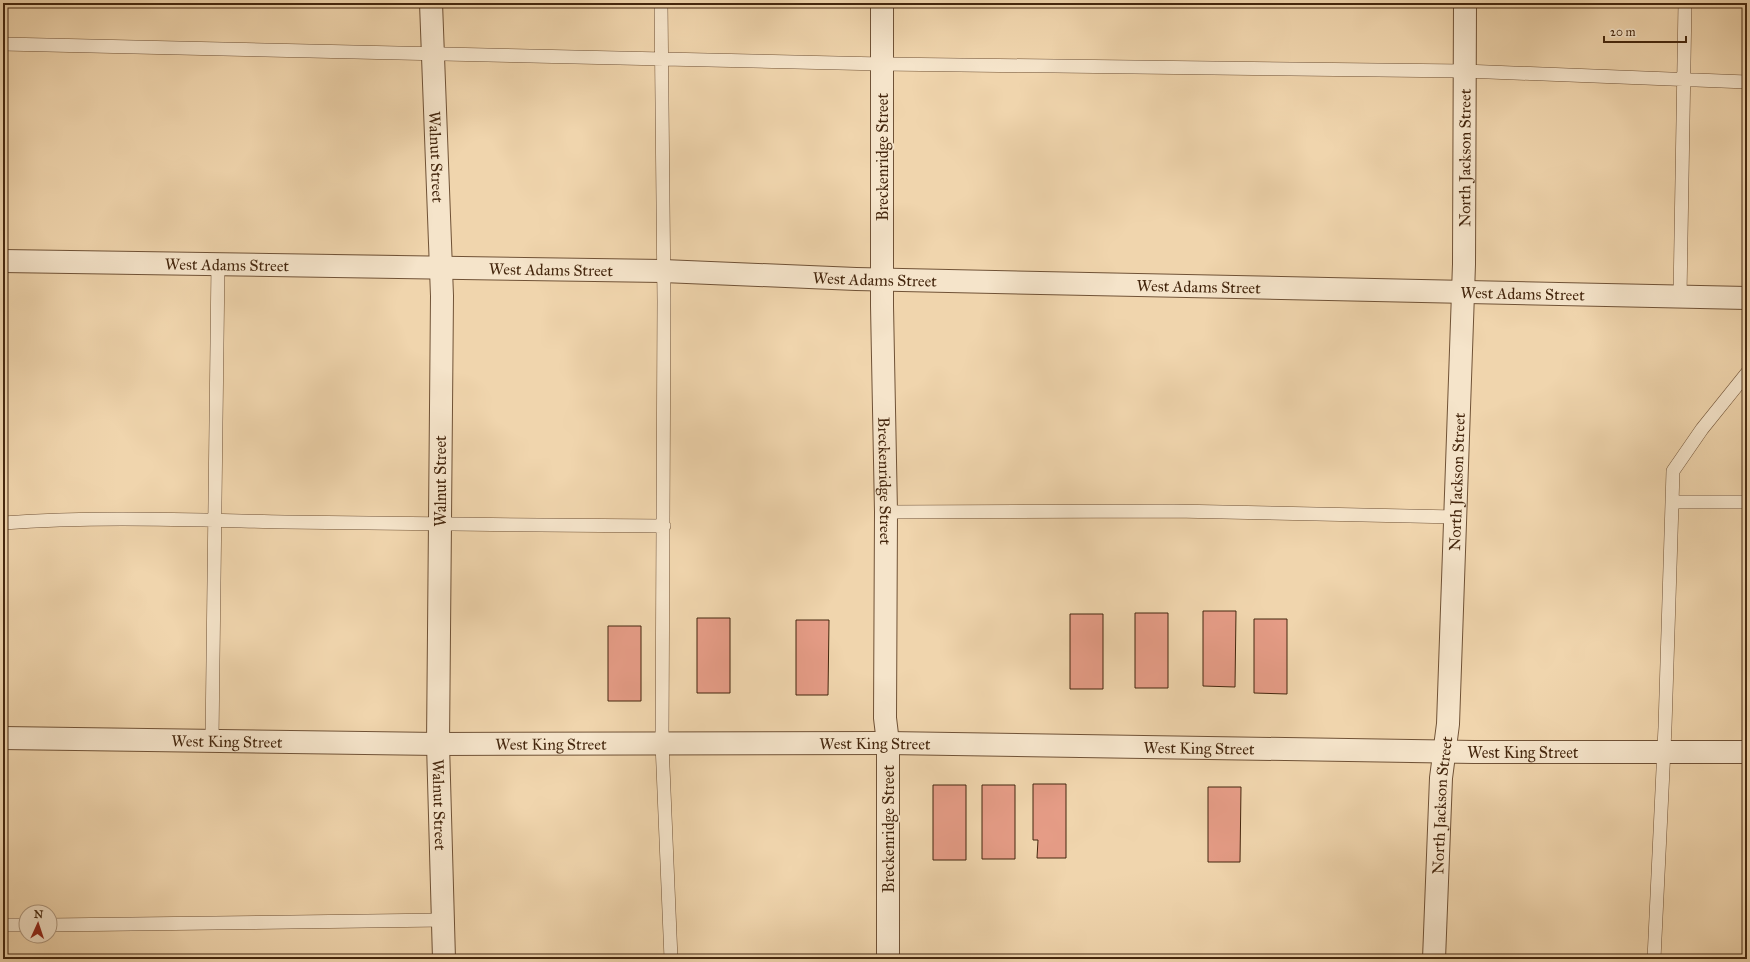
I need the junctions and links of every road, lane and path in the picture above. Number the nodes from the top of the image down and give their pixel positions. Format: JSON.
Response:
{"nodes":[{"id":1,"x":431,"y":3,"type":"edge"},
{"id":2,"x":662,"y":3,"type":"edge"},
{"id":3,"x":882,"y":3,"type":"edge"},
{"id":4,"x":1465,"y":3,"type":"edge"},
{"id":5,"x":1685,"y":3,"type":"edge"},
{"id":6,"x":3,"y":44,"type":"edge"},
{"id":7,"x":432,"y":53,"type":"junction"},
{"id":8,"x":662,"y":59,"type":"junction"},
{"id":9,"x":882,"y":64,"type":"junction"},
{"id":10,"x":1464,"y":71,"type":"junction"},
{"id":11,"x":1682,"y":80,"type":"junction"},
{"id":12,"x":1747,"y":82,"type":"edge"},
{"id":13,"x":3,"y":261,"type":"edge"},
{"id":14,"x":218,"y":264,"type":"junction"},
{"id":15,"x":441,"y":268,"type":"junction"},
{"id":16,"x":663,"y":271,"type":"junction"},
{"id":17,"x":882,"y":279,"type":"junction"},
{"id":18,"x":1463,"y":292,"type":"junction"},
{"id":19,"x":1680,"y":296,"type":"junction"},
{"id":20,"x":1747,"y":298,"type":"edge"},
{"id":21,"x":1747,"y":373,"type":"edge"},
{"id":22,"x":1672,"y":502,"type":"junction"},
{"id":23,"x":1747,"y":502,"type":"edge"},
{"id":24,"x":886,"y":512,"type":"junction"},
{"id":25,"x":1456,"y":517,"type":"junction"},
{"id":26,"x":215,"y":521,"type":"junction"},
{"id":27,"x":3,"y":523,"type":"edge"},
{"id":28,"x":440,"y":525,"type":"junction"},
{"id":29,"x":664,"y":526,"type":"junction"},
{"id":30,"x":3,"y":738,"type":"edge"},
{"id":31,"x":212,"y":740,"type":"junction"},
{"id":32,"x":888,"y":743,"type":"junction"},
{"id":33,"x":438,"y":744,"type":"junction"},
{"id":34,"x":662,"y":744,"type":"junction"},
{"id":35,"x":1444,"y":751,"type":"junction"},
{"id":36,"x":1747,"y":752,"type":"edge"},
{"id":37,"x":1664,"y":753,"type":"junction"},
{"id":38,"x":443,"y":920,"type":"junction"},
{"id":39,"x":18,"y":925,"type":"edge"},
{"id":40,"x":58,"y":925,"type":"edge"},
{"id":41,"x":3,"y":926,"type":"edge"},
{"id":42,"x":444,"y":959,"type":"edge"},
{"id":43,"x":671,"y":959,"type":"edge"},
{"id":44,"x":888,"y":959,"type":"edge"},
{"id":45,"x":1434,"y":959,"type":"edge"},
{"id":46,"x":1654,"y":959,"type":"edge"}],
"edges":[{"from":1,"to":7,"type":"street","name":"Walnut Street"},
{"from":2,"to":8,"type":"lane"},
{"from":3,"to":9,"type":"street","name":"Breckenridge Street"},
{"from":4,"to":10,"type":"street","name":"North Jackson Street"},
{"from":5,"to":11,"type":"lane"},
{"from":6,"to":7,"type":"lane"},
{"from":7,"to":8,"type":"lane"},
{"from":7,"to":15,"type":"street","name":"Walnut Street"},
{"from":8,"to":9,"type":"lane"},
{"from":8,"to":16,"type":"lane"},
{"from":9,"to":10,"type":"lane"},
{"from":9,"to":17,"type":"street","name":"Breckenridge Street"},
{"from":10,"to":11,"type":"lane"},
{"from":10,"to":18,"type":"street","name":"North Jackson Street"},
{"from":11,"to":12,"type":"lane"},
{"from":11,"to":19,"type":"lane"},
{"from":13,"to":14,"type":"street","name":"West Adams Street"},
{"from":14,"to":15,"type":"street","name":"West Adams Street"},
{"from":14,"to":26,"type":"lane"},
{"from":15,"to":16,"type":"street","name":"West Adams Street"},
{"from":15,"to":28,"type":"street","name":"Walnut Street"},
{"from":16,"to":17,"type":"street","name":"West Adams Street"},
{"from":16,"to":29,"type":"lane"},
{"from":17,"to":18,"type":"street","name":"West Adams Street"},
{"from":17,"to":24,"type":"street","name":"Breckenridge Street"},
{"from":18,"to":19,"type":"street","name":"West Adams Street"},
{"from":18,"to":25,"type":"street","name":"North Jackson Street"},
{"from":19,"to":20,"type":"street","name":"West Adams Street"},
{"from":21,"to":22,"type":"lane"},
{"from":22,"to":23,"type":"lane"},
{"from":22,"to":37,"type":"lane"},
{"from":24,"to":25,"type":"lane"},
{"from":24,"to":32,"type":"street","name":"Breckenridge Street"},
{"from":25,"to":35,"type":"street","name":"North Jackson Street"},
{"from":26,"to":27,"type":"lane"},
{"from":26,"to":28,"type":"lane"},
{"from":26,"to":31,"type":"lane"},
{"from":28,"to":29,"type":"lane"},
{"from":28,"to":33,"type":"street","name":"Walnut Street"},
{"from":29,"to":34,"type":"lane"},
{"from":30,"to":31,"type":"street","name":"West King Street"},
{"from":31,"to":33,"type":"street","name":"West King Street"},
{"from":32,"to":34,"type":"street","name":"West King Street"},
{"from":32,"to":35,"type":"street","name":"West King Street"},
{"from":32,"to":44,"type":"street","name":"Breckenridge Street"},
{"from":33,"to":34,"type":"street","name":"West King Street"},
{"from":33,"to":38,"type":"street","name":"Walnut Street"},
{"from":34,"to":43,"type":"lane"},
{"from":35,"to":37,"type":"street","name":"West King Street"},
{"from":35,"to":45,"type":"street","name":"North Jackson Street"},
{"from":36,"to":37,"type":"street","name":"West King Street"},
{"from":37,"to":46,"type":"lane"},
{"from":38,"to":40,"type":"lane"},
{"from":38,"to":42,"type":"street","name":"Walnut Street"},
{"from":39,"to":41,"type":"lane"}]}
